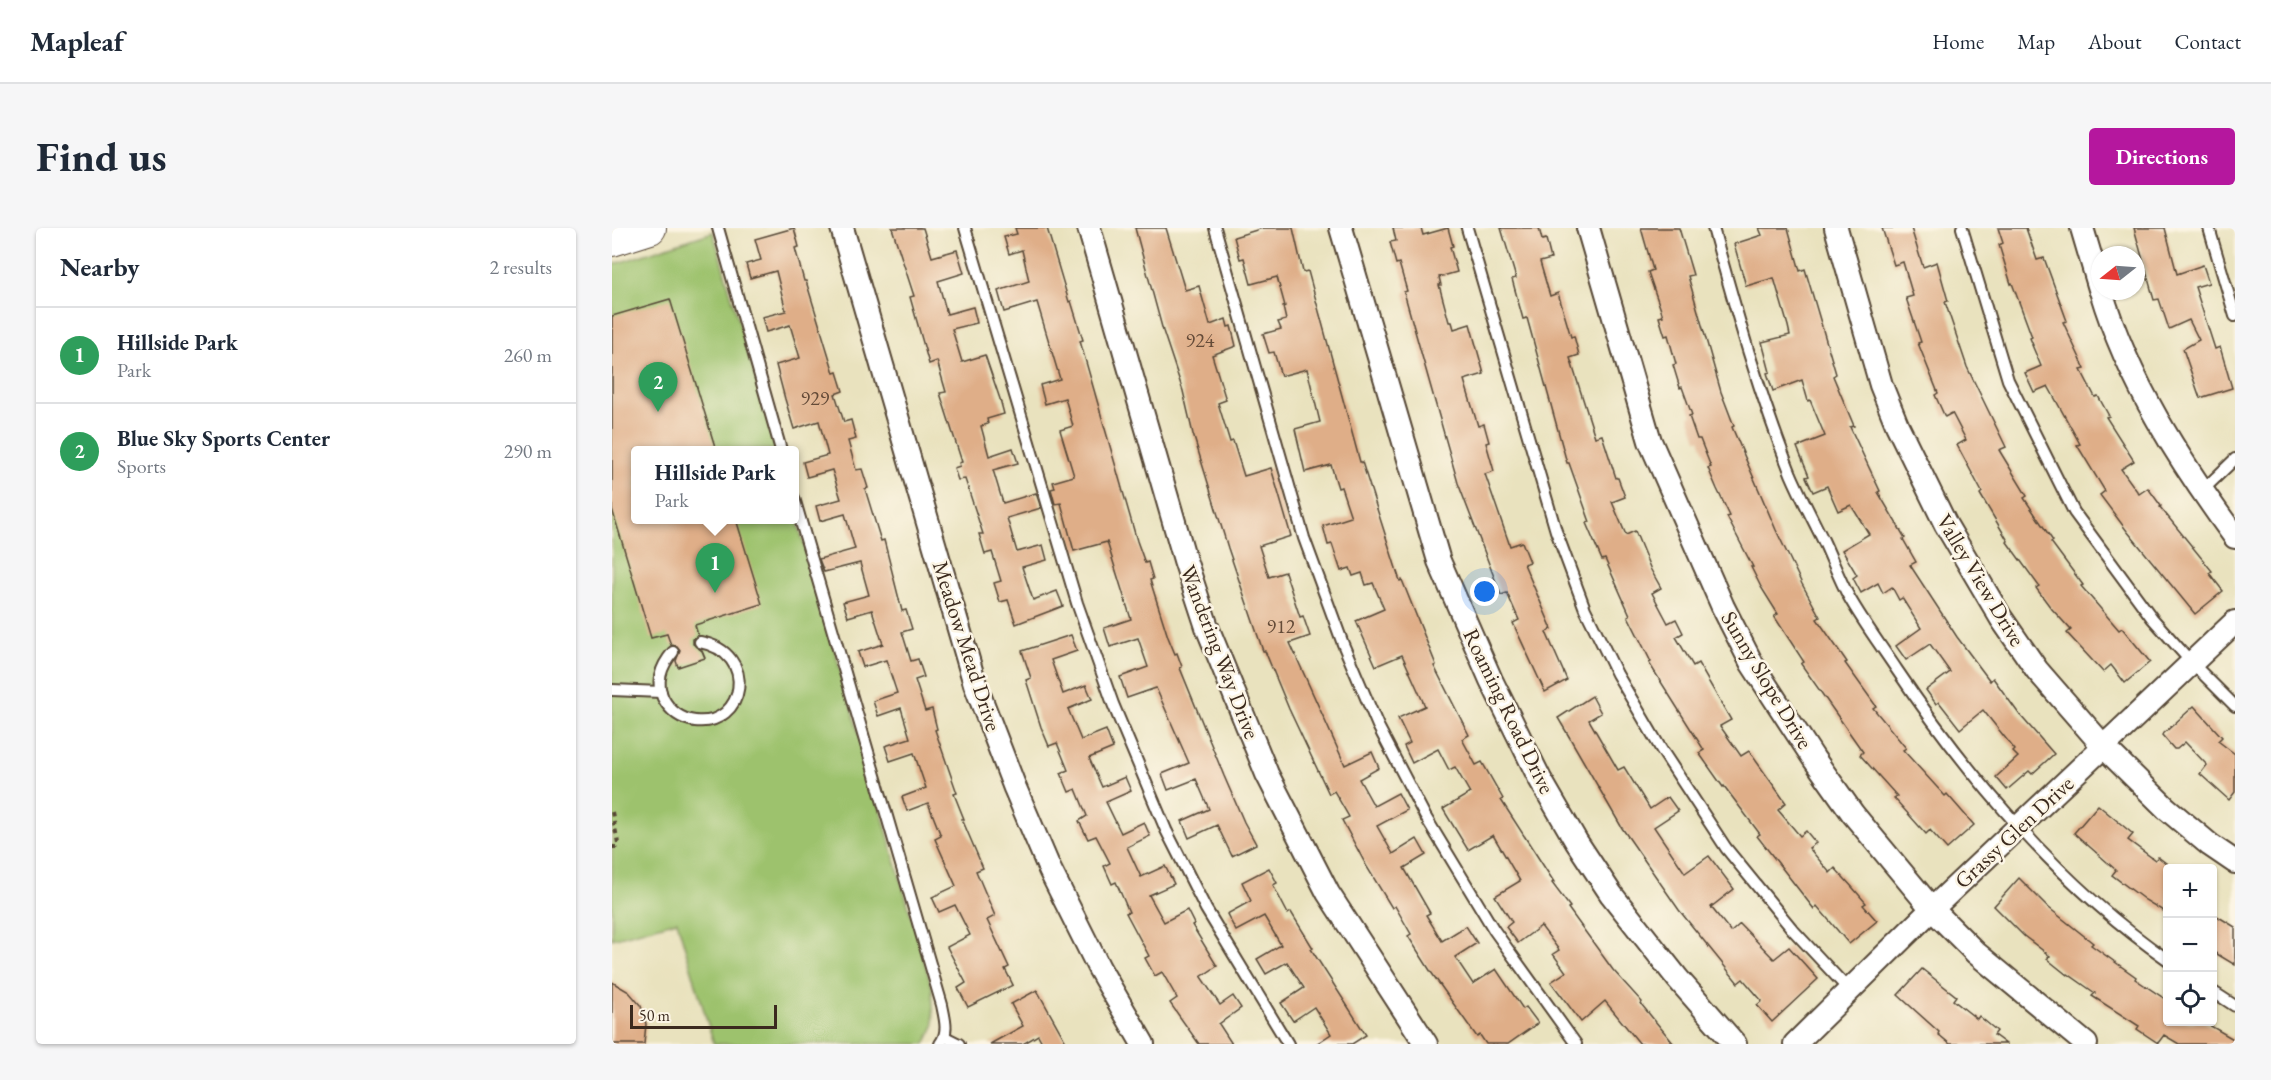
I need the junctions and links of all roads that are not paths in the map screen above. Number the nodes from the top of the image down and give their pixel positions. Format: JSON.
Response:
{"nodes":[{"id":1,"x":650,"y":228,"type":"edge"},
{"id":2,"x":718,"y":228,"type":"edge"},
{"id":3,"x":842,"y":228,"type":"edge"},
{"id":4,"x":965,"y":228,"type":"edge"},
{"id":5,"x":1089,"y":228,"type":"edge"},
{"id":6,"x":1215,"y":228,"type":"edge"},
{"id":7,"x":1341,"y":228,"type":"edge"},
{"id":8,"x":1467,"y":228,"type":"edge"},
{"id":9,"x":1588,"y":228,"type":"edge"},
{"id":10,"x":1713,"y":228,"type":"edge"},
{"id":11,"x":1836,"y":228,"type":"edge"},
{"id":12,"x":1962,"y":228,"type":"edge"},
{"id":13,"x":2082,"y":228,"type":"edge"},
{"id":14,"x":2210,"y":228,"type":"edge"},
{"id":15,"x":612,"y":240,"type":"edge"},
{"id":16,"x":2091,"y":259,"type":"edge"},
{"id":17,"x":2104,"y":300,"type":"edge"},
{"id":18,"x":2235,"y":316,"type":"edge"},
{"id":19,"x":780,"y":446,"type":"edge"},
{"id":20,"x":2235,"y":459,"type":"edge"},
{"id":21,"x":2202,"y":491,"type":"junction"},
{"id":22,"x":799,"y":512,"type":"edge"},
{"id":23,"x":2235,"y":537,"type":"edge"},
{"id":24,"x":2235,"y":622,"type":"edge"},
{"id":25,"x":700,"y":642,"type":"dead end"},
{"id":26,"x":673,"y":652,"type":"dead end"},
{"id":27,"x":2192,"y":663,"type":"junction"},
{"id":28,"x":612,"y":690,"type":"edge"},
{"id":29,"x":661,"y":692,"type":"junction"},
{"id":30,"x":2235,"y":706,"type":"edge"},
{"id":31,"x":2104,"y":747,"type":"junction"},
{"id":32,"x":2019,"y":827,"type":"junction"},
{"id":33,"x":2235,"y":862,"type":"edge"},
{"id":34,"x":1932,"y":909,"type":"junction"},
{"id":35,"x":2163,"y":957,"type":"edge"},
{"id":36,"x":1849,"y":990,"type":"junction"},
{"id":37,"x":2217,"y":994,"type":"edge"},
{"id":38,"x":2235,"y":1006,"type":"edge"},
{"id":39,"x":942,"y":1040,"type":"edge"},
{"id":40,"x":959,"y":1044,"type":"edge"},
{"id":41,"x":1143,"y":1044,"type":"edge"},
{"id":42,"x":1288,"y":1044,"type":"edge"},
{"id":43,"x":1426,"y":1044,"type":"edge"},
{"id":44,"x":1576,"y":1044,"type":"edge"},
{"id":45,"x":1735,"y":1044,"type":"edge"},
{"id":46,"x":1795,"y":1044,"type":"edge"},
{"id":47,"x":2086,"y":1044,"type":"edge"}],
"edges":[{"from":1,"to":15,"type":"street"},
{"from":2,"to":19,"type":"lane"},
{"from":3,"to":41,"type":"street","name":"Meadow Mead Drive"},
{"from":4,"to":42,"type":"lane"},
{"from":5,"to":43,"type":"street","name":"Wandering Way Drive"},
{"from":6,"to":44,"type":"lane"},
{"from":7,"to":45,"type":"street","name":"Roaming Road Drive"},
{"from":8,"to":36,"type":"lane"},
{"from":9,"to":34,"type":"street","name":"Sunny Slope Drive"},
{"from":10,"to":32,"type":"lane"},
{"from":11,"to":31,"type":"street","name":"Valley View Drive"},
{"from":12,"to":27,"type":"lane"},
{"from":13,"to":16,"type":"street"},
{"from":14,"to":18,"type":"lane"},
{"from":17,"to":21,"type":"street"},
{"from":20,"to":21,"type":"lane"},
{"from":21,"to":23,"type":"street"},
{"from":22,"to":39,"type":"lane"},
{"from":24,"to":27,"type":"street","name":"Grassy Glen Drive"},
{"from":25,"to":29,"type":"lane"},
{"from":26,"to":29,"type":"lane"},
{"from":27,"to":30,"type":"lane"},
{"from":27,"to":31,"type":"street","name":"Grassy Glen Drive"},
{"from":28,"to":29,"type":"lane"},
{"from":31,"to":32,"type":"street","name":"Grassy Glen Drive"},
{"from":31,"to":33,"type":"street","name":"Valley View Drive"},
{"from":32,"to":34,"type":"street","name":"Grassy Glen Drive"},
{"from":32,"to":35,"type":"lane"},
{"from":34,"to":36,"type":"street","name":"Grassy Glen Drive"},
{"from":34,"to":47,"type":"street","name":"Sunny Slope Drive"},
{"from":36,"to":46,"type":"street","name":"Grassy Glen Drive"},
{"from":37,"to":38,"type":"lane"},
{"from":39,"to":40,"type":"lane"}]}
